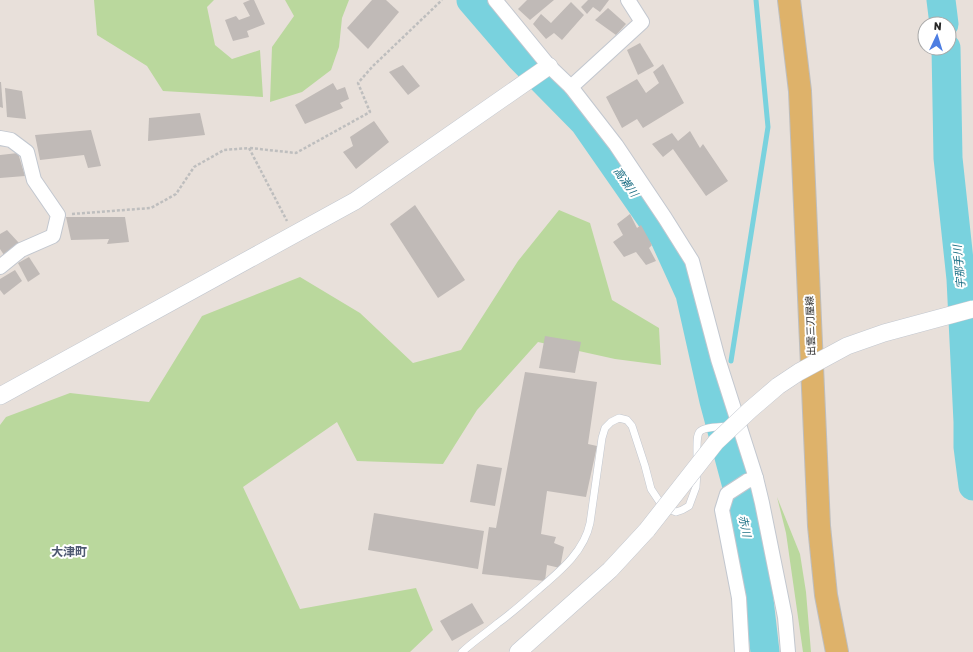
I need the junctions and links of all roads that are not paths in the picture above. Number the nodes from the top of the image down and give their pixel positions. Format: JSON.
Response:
{"nodes":[{"id":1,"x":494,"y":0,"type":"edge"},
{"id":2,"x":628,"y":0,"type":"edge"},
{"id":3,"x":789,"y":0,"type":"edge"},
{"id":4,"x":540,"y":72,"type":"junction"},
{"id":5,"x":571,"y":87,"type":"junction"},
{"id":6,"x":0,"y":138,"type":"edge"},
{"id":7,"x":0,"y":267,"type":"edge"},
{"id":8,"x":973,"y":309,"type":"edge"},
{"id":9,"x":0,"y":396,"type":"edge"},
{"id":10,"x":733,"y":425,"type":"junction"},
{"id":11,"x":752,"y":480,"type":"junction"},
{"id":12,"x":462,"y":652,"type":"edge"},
{"id":13,"x":518,"y":652,"type":"edge"},
{"id":14,"x":742,"y":652,"type":"edge"},
{"id":15,"x":788,"y":652,"type":"edge"},
{"id":16,"x":837,"y":652,"type":"edge"}],
"edges":[{"from":1,"to":4,"type":"street"},
{"from":2,"to":5,"type":"street"},
{"from":3,"to":16,"type":"main road","name":"出雲三刀屋線"},
{"from":4,"to":5,"type":"street"},
{"from":4,"to":9,"type":"street"},
{"from":5,"to":10,"type":"street"},
{"from":6,"to":7,"type":"street"},
{"from":8,"to":13,"type":"street","bridge":true},
{"from":10,"to":11,"type":"street"},
{"from":10,"to":12,"type":"lane"},
{"from":11,"to":14,"type":"street"},
{"from":11,"to":15,"type":"street"}]}
